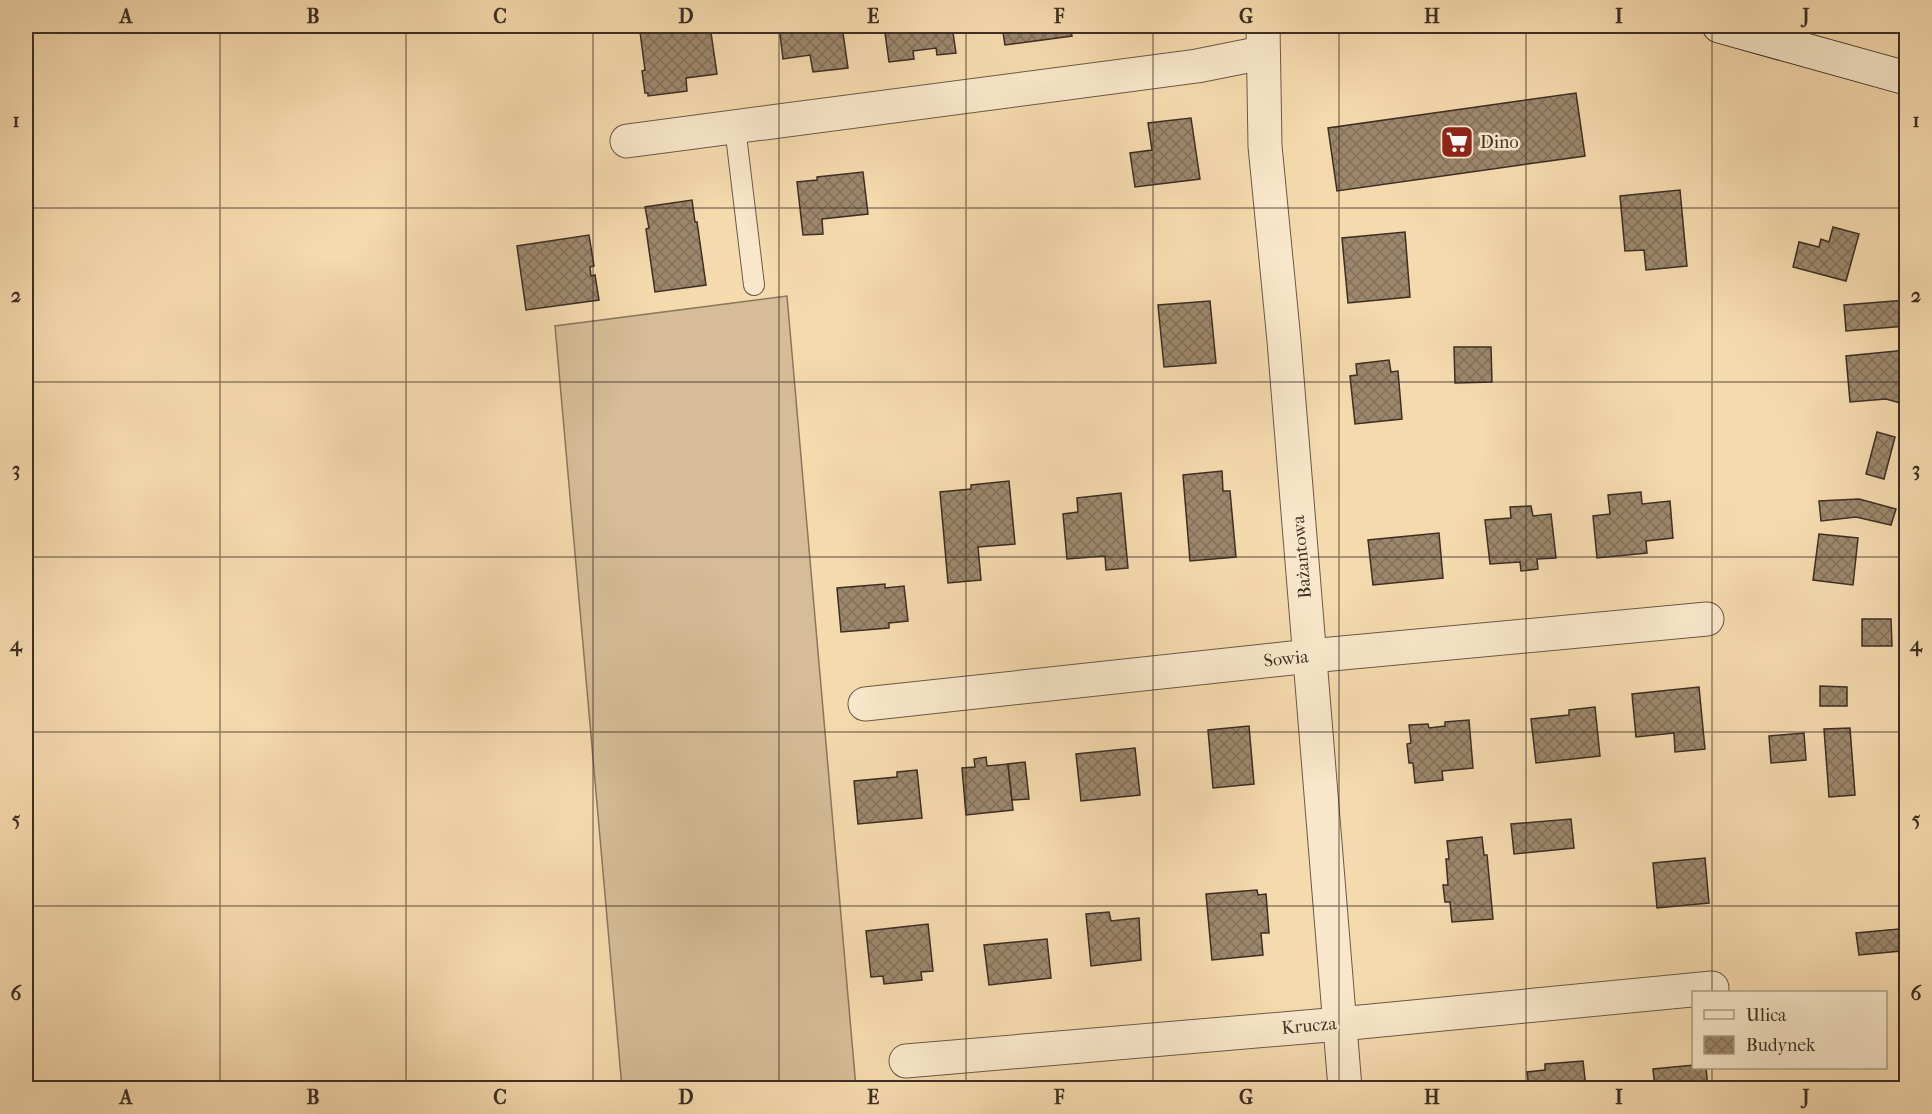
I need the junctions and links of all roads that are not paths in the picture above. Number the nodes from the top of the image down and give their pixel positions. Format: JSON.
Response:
{"nodes":[{"id":1,"x":1719,"y":26,"type":"edge"},
{"id":2,"x":1262,"y":39,"type":"edge"},
{"id":3,"x":1906,"y":78,"type":"edge"},
{"id":4,"x":735,"y":127,"type":"junction"},
{"id":5,"x":627,"y":141,"type":"dead end"},
{"id":6,"x":754,"y":285,"type":"dead end"},
{"id":7,"x":1707,"y":619,"type":"dead end"},
{"id":8,"x":1310,"y":656,"type":"junction"},
{"id":9,"x":865,"y":704,"type":"dead end"},
{"id":10,"x":1712,"y":988,"type":"dead end"},
{"id":11,"x":1340,"y":1024,"type":"junction"},
{"id":12,"x":906,"y":1061,"type":"dead end"},
{"id":13,"x":1345,"y":1089,"type":"edge"}],
"edges":[{"from":1,"to":3,"type":"street"},
{"from":2,"to":4,"type":"street"},
{"from":2,"to":8,"type":"street","name":"Bażantowa"},
{"from":4,"to":5,"type":"street"},
{"from":4,"to":6,"type":"lane"},
{"from":7,"to":8,"type":"street","name":"Sowia"},
{"from":8,"to":9,"type":"street","name":"Sowia"},
{"from":8,"to":11,"type":"street","name":"Bażantowa"},
{"from":10,"to":11,"type":"street","name":"Krucza"},
{"from":11,"to":12,"type":"street","name":"Krucza"},
{"from":11,"to":13,"type":"street","name":"Bażantowa"}]}
